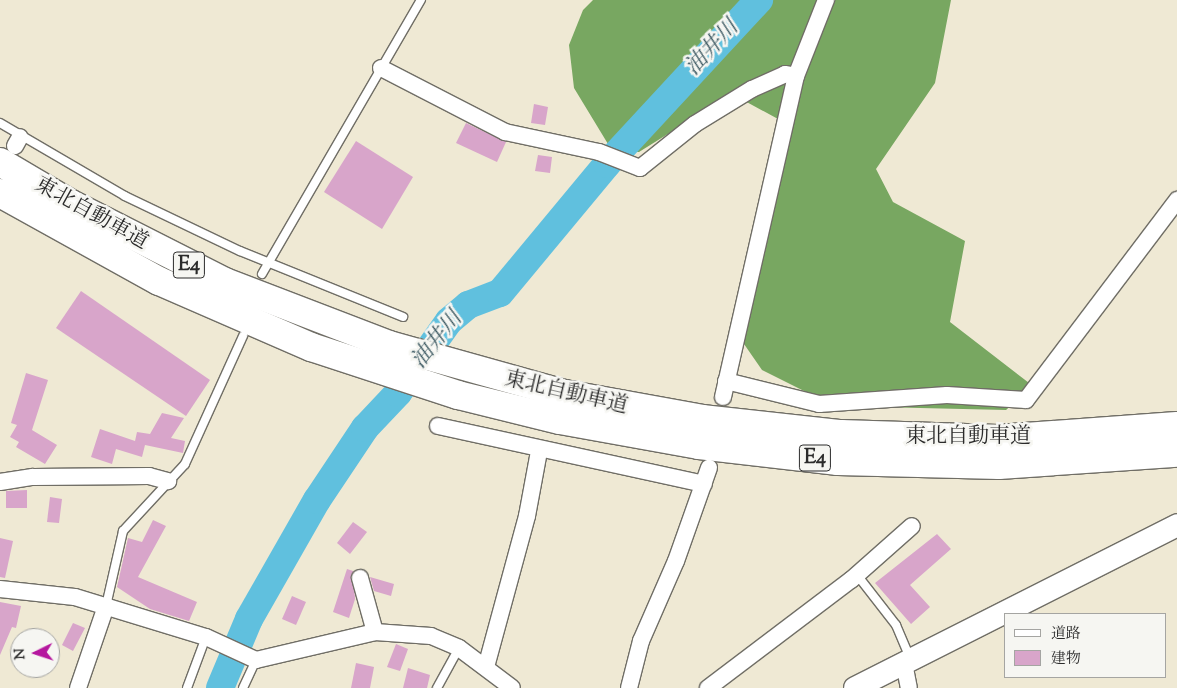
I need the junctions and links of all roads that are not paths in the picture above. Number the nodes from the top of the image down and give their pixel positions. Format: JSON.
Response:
{"nodes":[{"id":1,"x":421,"y":0,"type":"edge"},
{"id":2,"x":826,"y":0,"type":"edge"},
{"id":3,"x":381,"y":68,"type":"junction"},
{"id":4,"x":796,"y":76,"type":"junction"},
{"id":5,"x":0,"y":123,"type":"edge"},
{"id":6,"x":12,"y":148,"type":"edge"},
{"id":7,"x":0,"y":193,"type":"edge"},
{"id":8,"x":1177,"y":200,"type":"edge"},
{"id":9,"x":267,"y":262,"type":"junction"},
{"id":10,"x":262,"y":274,"type":"dead end"},
{"id":11,"x":403,"y":316,"type":"dead end"},
{"id":12,"x":243,"y":336,"type":"dead end"},
{"id":13,"x":438,"y":426,"type":"dead end"},
{"id":14,"x":1177,"y":426,"type":"edge"},
{"id":15,"x":539,"y":451,"type":"junction"},
{"id":16,"x":1177,"y":453,"type":"edge"},
{"id":17,"x":709,"y":468,"type":"dead end"},
{"id":18,"x":168,"y":481,"type":"junction"},
{"id":19,"x":0,"y":482,"type":"edge"},
{"id":20,"x":704,"y":484,"type":"junction"},
{"id":21,"x":1177,"y":525,"type":"edge"},
{"id":22,"x":912,"y":526,"type":"dead end"},
{"id":23,"x":360,"y":578,"type":"dead end"},
{"id":24,"x":851,"y":580,"type":"junction"},
{"id":25,"x":0,"y":589,"type":"edge"},
{"id":26,"x":106,"y":606,"type":"junction"},
{"id":27,"x":375,"y":632,"type":"junction"},
{"id":28,"x":210,"y":639,"type":"junction"},
{"id":29,"x":459,"y":648,"type":"junction"},
{"id":30,"x":249,"y":656,"type":"junction"},
{"id":31,"x":908,"y":661,"type":"junction"},
{"id":32,"x":486,"y":667,"type":"junction"},
{"id":33,"x":78,"y":688,"type":"edge"},
{"id":34,"x":187,"y":688,"type":"edge"},
{"id":35,"x":243,"y":688,"type":"edge"},
{"id":36,"x":437,"y":688,"type":"edge"},
{"id":37,"x":512,"y":688,"type":"edge"},
{"id":38,"x":629,"y":688,"type":"edge"},
{"id":39,"x":708,"y":688,"type":"edge"},
{"id":40,"x":854,"y":688,"type":"edge"},
{"id":41,"x":909,"y":688,"type":"edge"}],
"edges":[{"from":1,"to":3,"type":"lane"},
{"from":2,"to":4,"type":"street"},
{"from":3,"to":4,"type":"street"},
{"from":3,"to":9,"type":"lane"},
{"from":4,"to":8,"type":"street"},
{"from":5,"to":6,"type":"lane"},
{"from":6,"to":9,"type":"lane"},
{"from":6,"to":14,"type":"highway","name":"東北自動車道","number":"E4"},
{"from":7,"to":16,"type":"highway","name":"東北自動車道","number":"E4"},
{"from":9,"to":10,"type":"lane"},
{"from":9,"to":11,"type":"lane"},
{"from":12,"to":18,"type":"lane"},
{"from":13,"to":15,"type":"street"},
{"from":15,"to":20,"type":"street"},
{"from":15,"to":32,"type":"street"},
{"from":17,"to":20,"type":"street"},
{"from":18,"to":19,"type":"street"},
{"from":18,"to":26,"type":"lane"},
{"from":20,"to":38,"type":"street"},
{"from":21,"to":31,"type":"street"},
{"from":22,"to":24,"type":"street"},
{"from":23,"to":27,"type":"street"},
{"from":24,"to":31,"type":"lane"},
{"from":24,"to":39,"type":"street"},
{"from":25,"to":26,"type":"street"},
{"from":26,"to":28,"type":"street"},
{"from":26,"to":33,"type":"street"},
{"from":27,"to":29,"type":"street"},
{"from":27,"to":30,"type":"street"},
{"from":28,"to":30,"type":"street"},
{"from":28,"to":34,"type":"lane"},
{"from":29,"to":32,"type":"street"},
{"from":29,"to":36,"type":"lane"},
{"from":30,"to":35,"type":"lane"},
{"from":31,"to":40,"type":"street"},
{"from":31,"to":41,"type":"street"},
{"from":32,"to":37,"type":"street"}]}
